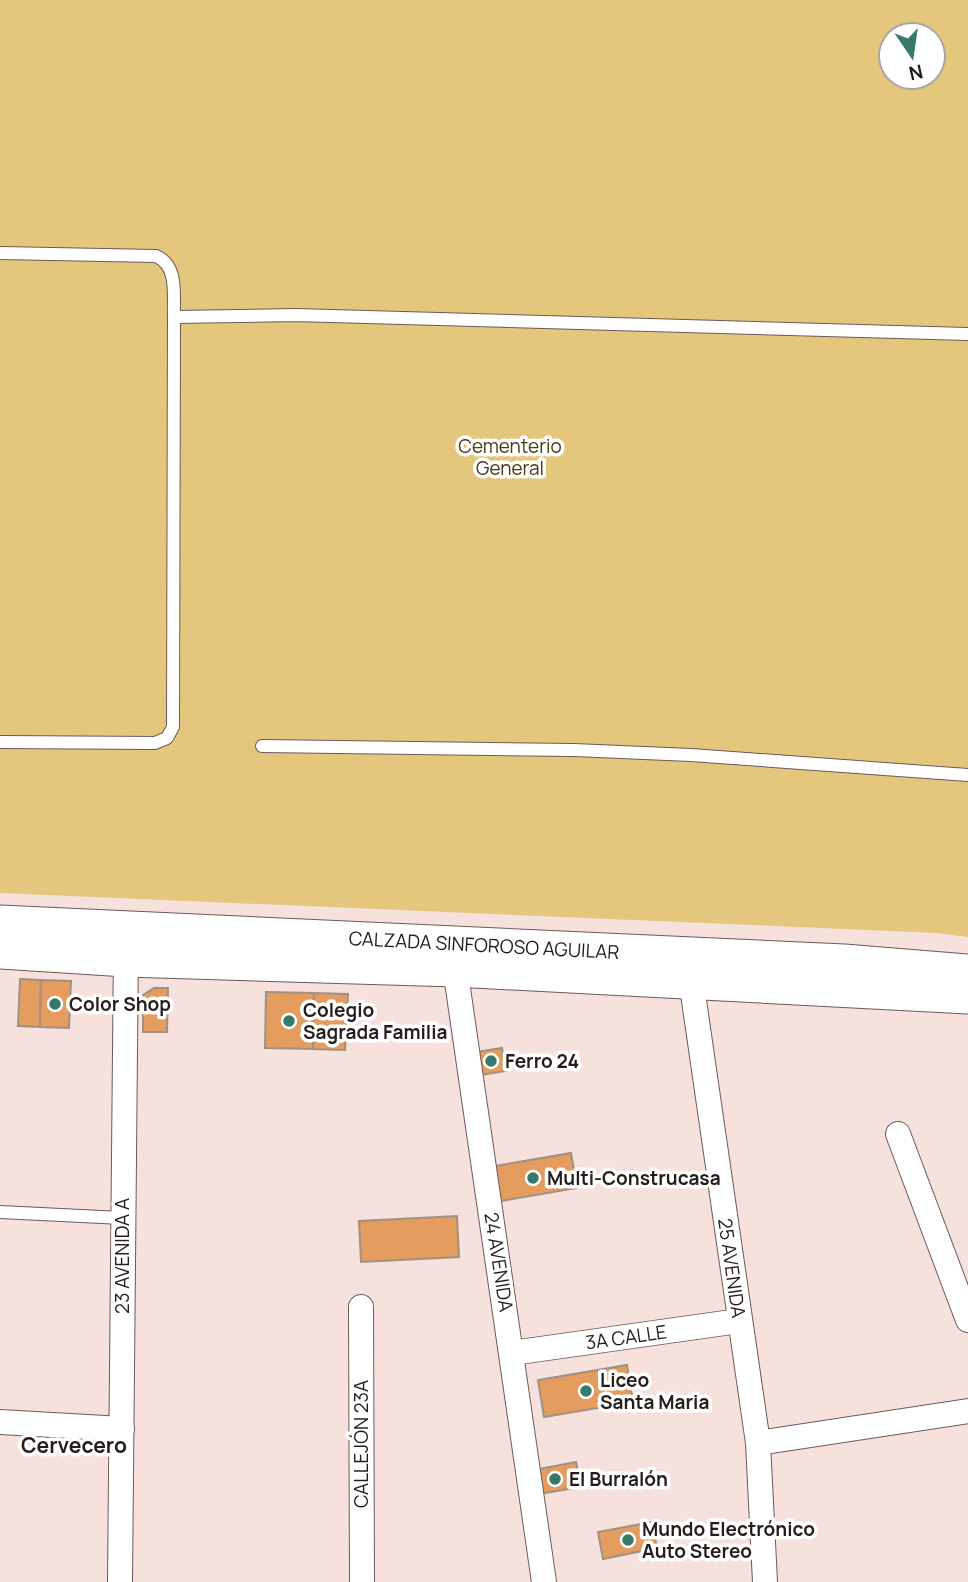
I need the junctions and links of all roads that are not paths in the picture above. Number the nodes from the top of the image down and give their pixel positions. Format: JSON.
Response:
{"nodes":[{"id":1,"x":0,"y":253,"type":"edge"},
{"id":2,"x":174,"y":317,"type":"junction"},
{"id":3,"x":968,"y":334,"type":"edge"},
{"id":4,"x":0,"y":742,"type":"edge"},
{"id":5,"x":262,"y":746,"type":"dead end"},
{"id":6,"x":968,"y":775,"type":"edge"},
{"id":7,"x":0,"y":923,"type":"edge"},
{"id":8,"x":126,"y":944,"type":"junction"},
{"id":9,"x":0,"y":951,"type":"edge"},
{"id":10,"x":454,"y":956,"type":"junction"},
{"id":11,"x":689,"y":969,"type":"junction"},
{"id":12,"x":968,"y":972,"type":"edge"},
{"id":13,"x":968,"y":996,"type":"edge"},
{"id":14,"x":898,"y":1134,"type":"dead end"},
{"id":15,"x":0,"y":1212,"type":"edge"},
{"id":16,"x":122,"y":1218,"type":"junction"},
{"id":17,"x":361,"y":1307,"type":"dead end"},
{"id":18,"x":968,"y":1320,"type":"edge"},
{"id":19,"x":739,"y":1321,"type":"junction"},
{"id":20,"x":512,"y":1353,"type":"junction"},
{"id":21,"x":968,"y":1411,"type":"edge"},
{"id":22,"x":0,"y":1422,"type":"edge"},
{"id":23,"x":122,"y":1429,"type":"junction"},
{"id":24,"x":758,"y":1443,"type":"junction"},
{"id":25,"x":120,"y":1582,"type":"edge"},
{"id":26,"x":362,"y":1582,"type":"edge"},
{"id":27,"x":544,"y":1582,"type":"edge"},
{"id":28,"x":765,"y":1582,"type":"edge"}],
"edges":[{"from":1,"to":2,"type":"lane"},
{"from":2,"to":3,"type":"lane"},
{"from":2,"to":4,"type":"lane"},
{"from":5,"to":6,"type":"lane"},
{"from":7,"to":8,"type":"main road","name":"CALZADA SINFOROSO AGUILAR"},
{"from":8,"to":9,"type":"main road","name":"CALZADA SINFOROSO AGUILAR"},
{"from":8,"to":10,"type":"main road","name":"CALZADA SINFOROSO AGUILAR"},
{"from":8,"to":16,"type":"street","name":"23 AVENIDA A"},
{"from":10,"to":11,"type":"main road","name":"CALZADA SINFOROSO AGUILAR"},
{"from":10,"to":20,"type":"street","name":"24 AVENIDA"},
{"from":11,"to":12,"type":"main road","name":"CALZADA SINFOROSO AGUILAR"},
{"from":11,"to":13,"type":"main road","name":"CALZADA SINFOROSO AGUILAR"},
{"from":11,"to":19,"type":"street","name":"25 AVENIDA"},
{"from":14,"to":18,"type":"street"},
{"from":15,"to":16,"type":"lane"},
{"from":16,"to":23,"type":"street","name":"23 AVENIDA A"},
{"from":17,"to":26,"type":"street","name":"CALLEJÓN 23A"},
{"from":19,"to":20,"type":"street","name":"3A CALLE"},
{"from":19,"to":24,"type":"street","name":"25 AVENIDA"},
{"from":20,"to":27,"type":"street","name":"24 AVENIDA"},
{"from":21,"to":24,"type":"street"},
{"from":22,"to":23,"type":"street"},
{"from":23,"to":25,"type":"street","name":"23 AVENIDA A"},
{"from":24,"to":28,"type":"street","name":"25 AVENIDA"}]}
